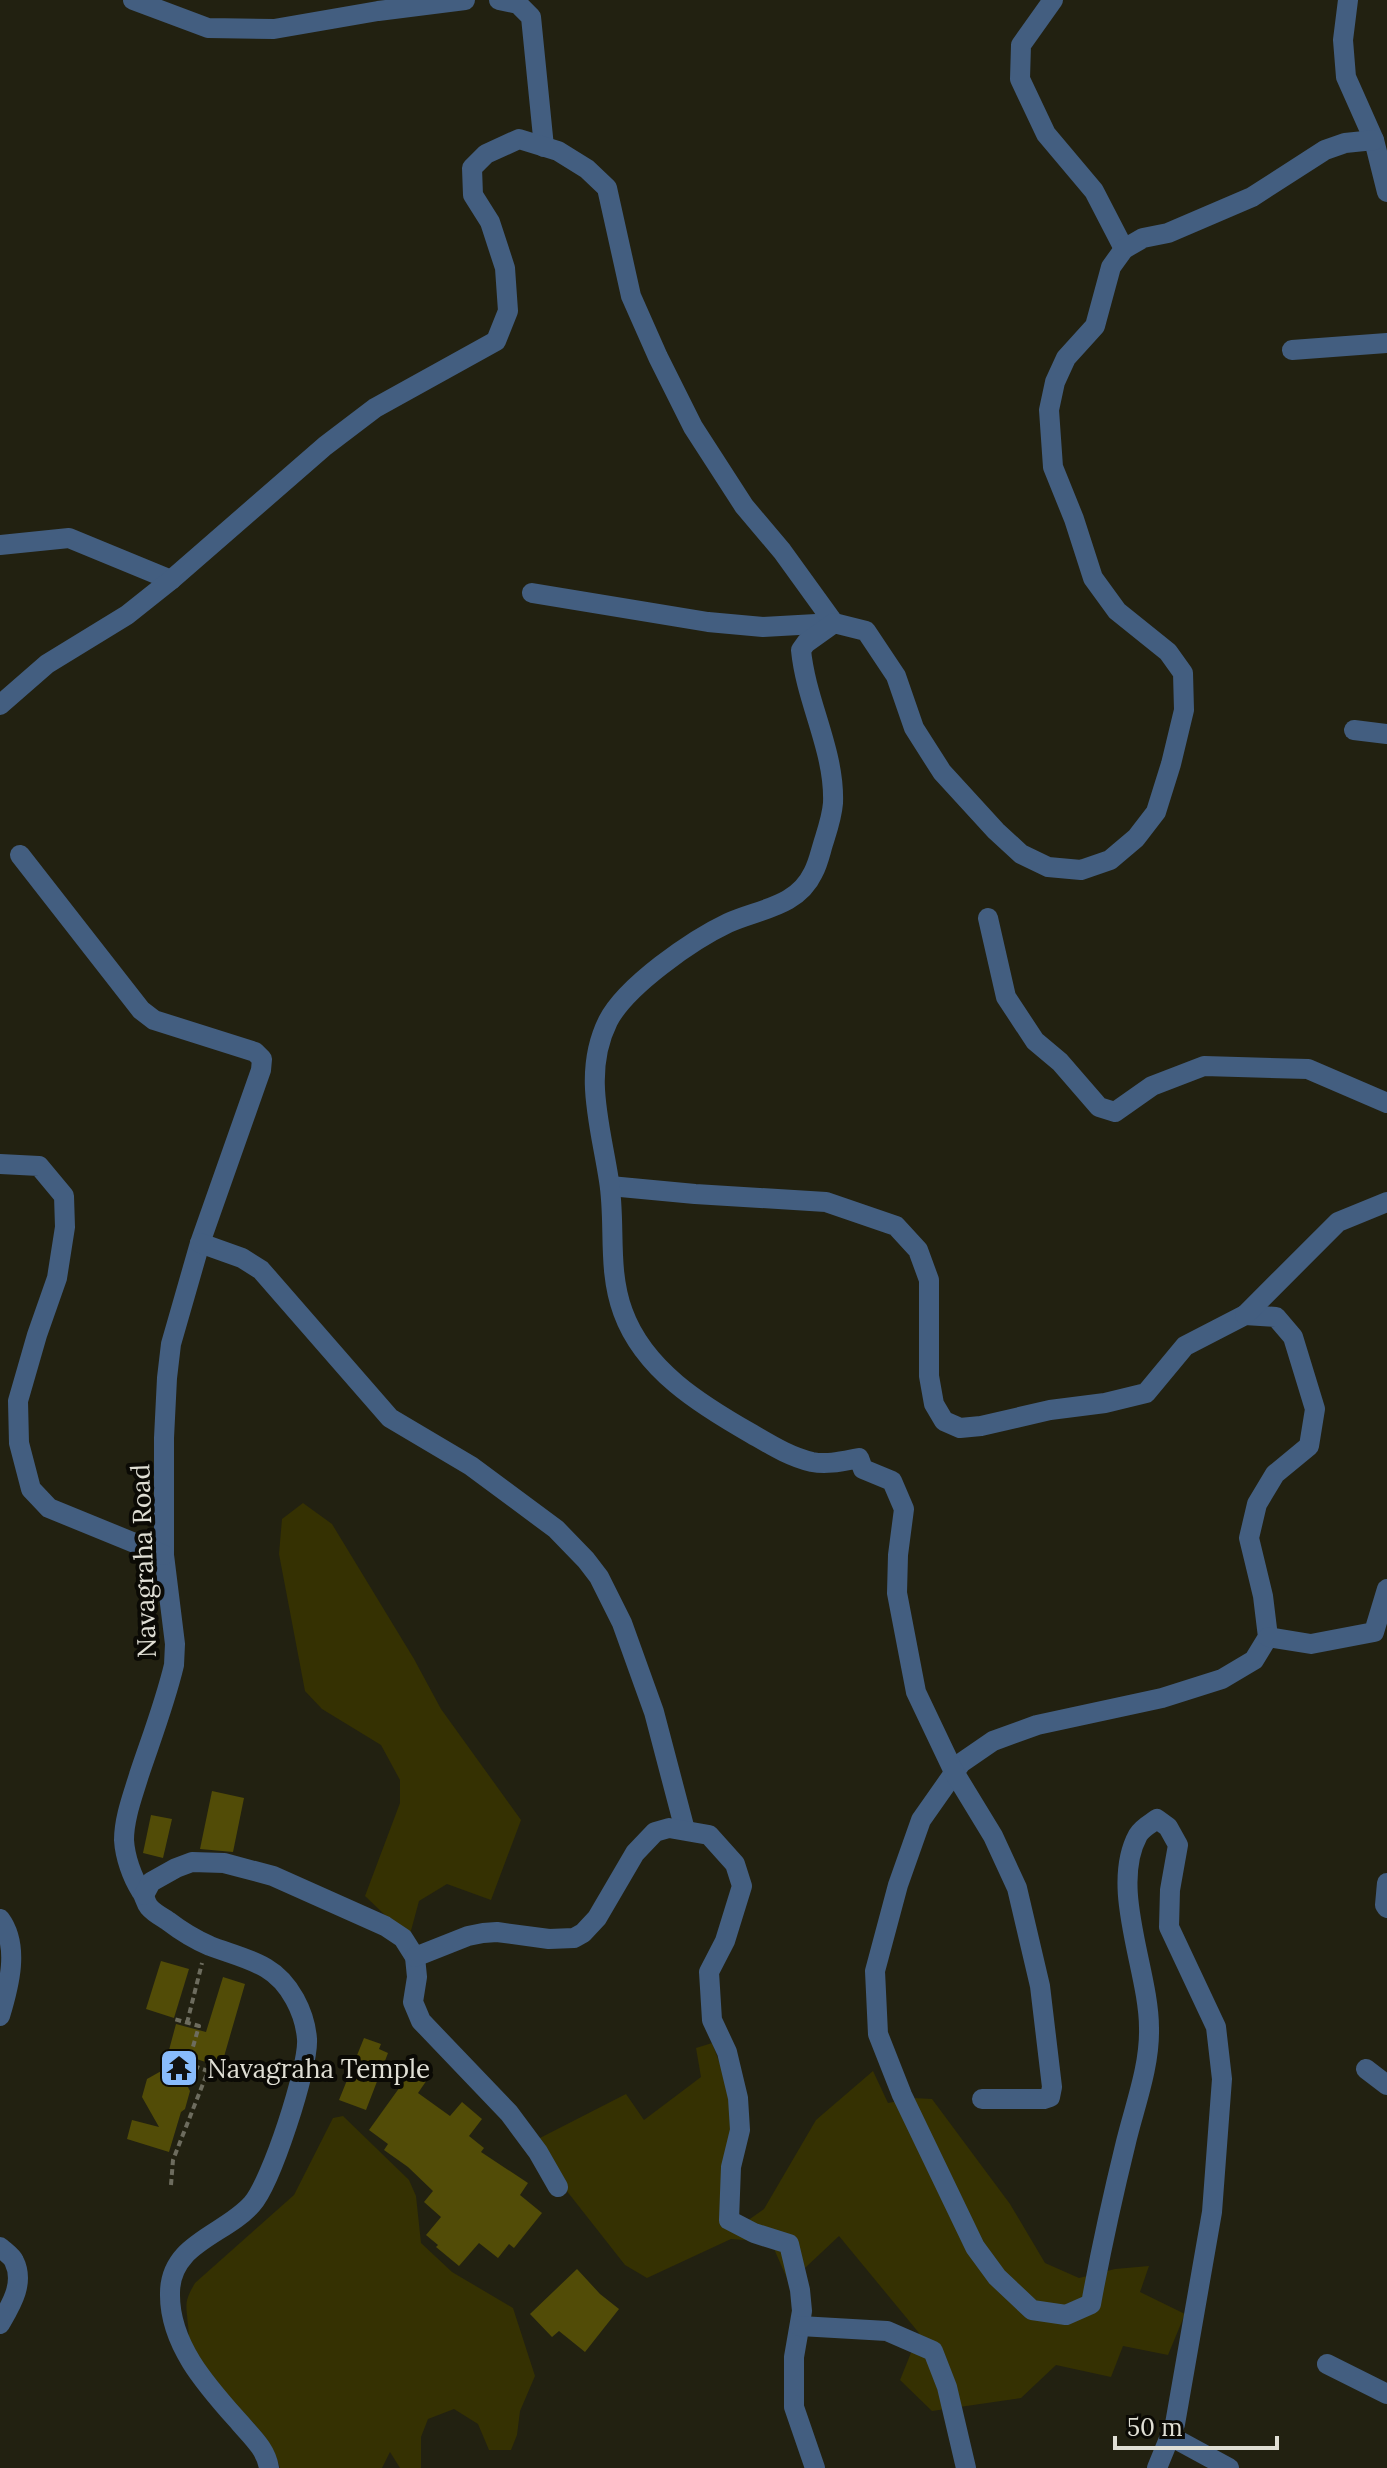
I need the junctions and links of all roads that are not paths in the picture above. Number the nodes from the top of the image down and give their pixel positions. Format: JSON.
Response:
{"nodes":[{"id":1,"x":133,"y":0,"type":"edge"},
{"id":2,"x":465,"y":0,"type":"edge"},
{"id":3,"x":499,"y":0,"type":"edge"},
{"id":4,"x":1053,"y":0,"type":"edge"},
{"id":5,"x":1348,"y":0,"type":"edge"},
{"id":6,"x":1376,"y":132,"type":"edge"},
{"id":7,"x":544,"y":147,"type":"junction"},
{"id":8,"x":1387,"y":192,"type":"edge"},
{"id":9,"x":1124,"y":249,"type":"junction"},
{"id":10,"x":1387,"y":343,"type":"edge"},
{"id":11,"x":1292,"y":350,"type":"dead end"},
{"id":12,"x":0,"y":545,"type":"edge"},
{"id":13,"x":171,"y":580,"type":"junction"},
{"id":14,"x":532,"y":593,"type":"dead end"},
{"id":15,"x":834,"y":623,"type":"junction"},
{"id":16,"x":0,"y":705,"type":"edge"},
{"id":17,"x":1354,"y":730,"type":"dead end"},
{"id":18,"x":1387,"y":734,"type":"edge"},
{"id":19,"x":20,"y":855,"type":"dead end"},
{"id":20,"x":988,"y":918,"type":"dead end"},
{"id":21,"x":1387,"y":1103,"type":"edge"},
{"id":22,"x":5,"y":1167,"type":"edge"},
{"id":23,"x":610,"y":1186,"type":"junction"},
{"id":24,"x":1387,"y":1202,"type":"edge"},
{"id":25,"x":200,"y":1243,"type":"junction"},
{"id":26,"x":1245,"y":1315,"type":"junction"},
{"id":27,"x":164,"y":1555,"type":"junction"},
{"id":28,"x":1387,"y":1589,"type":"edge"},
{"id":29,"x":1268,"y":1637,"type":"junction"},
{"id":30,"x":954,"y":1772,"type":"junction"},
{"id":31,"x":685,"y":1830,"type":"junction"},
{"id":32,"x":1387,"y":1883,"type":"edge"},
{"id":33,"x":144,"y":1895,"type":"junction"},
{"id":34,"x":1387,"y":1908,"type":"edge"},
{"id":35,"x":0,"y":1919,"type":"edge"},
{"id":36,"x":415,"y":1957,"type":"junction"},
{"id":37,"x":0,"y":2016,"type":"edge"},
{"id":38,"x":1366,"y":2069,"type":"dead end"},
{"id":39,"x":1387,"y":2085,"type":"edge"},
{"id":40,"x":982,"y":2099,"type":"dead end"},
{"id":41,"x":558,"y":2187,"type":"dead end"},
{"id":42,"x":0,"y":2247,"type":"edge"},
{"id":43,"x":0,"y":2324,"type":"edge"},
{"id":44,"x":800,"y":2326,"type":"junction"},
{"id":45,"x":1327,"y":2364,"type":"dead end"},
{"id":46,"x":1387,"y":2394,"type":"edge"},
{"id":47,"x":1170,"y":2436,"type":"junction"},
{"id":48,"x":269,"y":2468,"type":"edge"},
{"id":49,"x":815,"y":2468,"type":"edge"},
{"id":50,"x":966,"y":2468,"type":"edge"},
{"id":51,"x":1157,"y":2468,"type":"edge"},
{"id":52,"x":1229,"y":2468,"type":"edge"}],
"edges":[{"from":1,"to":2,"type":"street"},
{"from":3,"to":7,"type":"street"},
{"from":4,"to":9,"type":"street"},
{"from":5,"to":6,"type":"street"},
{"from":6,"to":8,"type":"street"},
{"from":6,"to":9,"type":"street"},
{"from":7,"to":13,"type":"street"},
{"from":7,"to":15,"type":"street"},
{"from":9,"to":15,"type":"street"},
{"from":10,"to":11,"type":"street"},
{"from":12,"to":13,"type":"street"},
{"from":13,"to":16,"type":"street"},
{"from":14,"to":15,"type":"street"},
{"from":15,"to":23,"type":"street"},
{"from":17,"to":18,"type":"street"},
{"from":19,"to":25,"type":"street","name":"Navagraha Road"},
{"from":20,"to":21,"type":"street"},
{"from":22,"to":27,"type":"street"},
{"from":23,"to":26,"type":"street"},
{"from":23,"to":30,"type":"street"},
{"from":24,"to":26,"type":"street"},
{"from":25,"to":27,"type":"street","name":"Navagraha Road"},
{"from":25,"to":31,"type":"street"},
{"from":26,"to":29,"type":"street"},
{"from":27,"to":33,"type":"street","name":"Navagraha Road"},
{"from":28,"to":29,"type":"street"},
{"from":29,"to":30,"type":"street"},
{"from":30,"to":40,"type":"street"},
{"from":30,"to":47,"type":"street"},
{"from":31,"to":36,"type":"street"},
{"from":31,"to":44,"type":"street"},
{"from":32,"to":34,"type":"street"},
{"from":33,"to":36,"type":"street"},
{"from":33,"to":48,"type":"street","name":"Navagraha Road"},
{"from":35,"to":37,"type":"street"},
{"from":36,"to":41,"type":"street"},
{"from":38,"to":39,"type":"street"},
{"from":42,"to":43,"type":"street"},
{"from":44,"to":49,"type":"street"},
{"from":44,"to":50,"type":"street"},
{"from":45,"to":46,"type":"street"},
{"from":47,"to":51,"type":"street"},
{"from":47,"to":52,"type":"street"}]}
